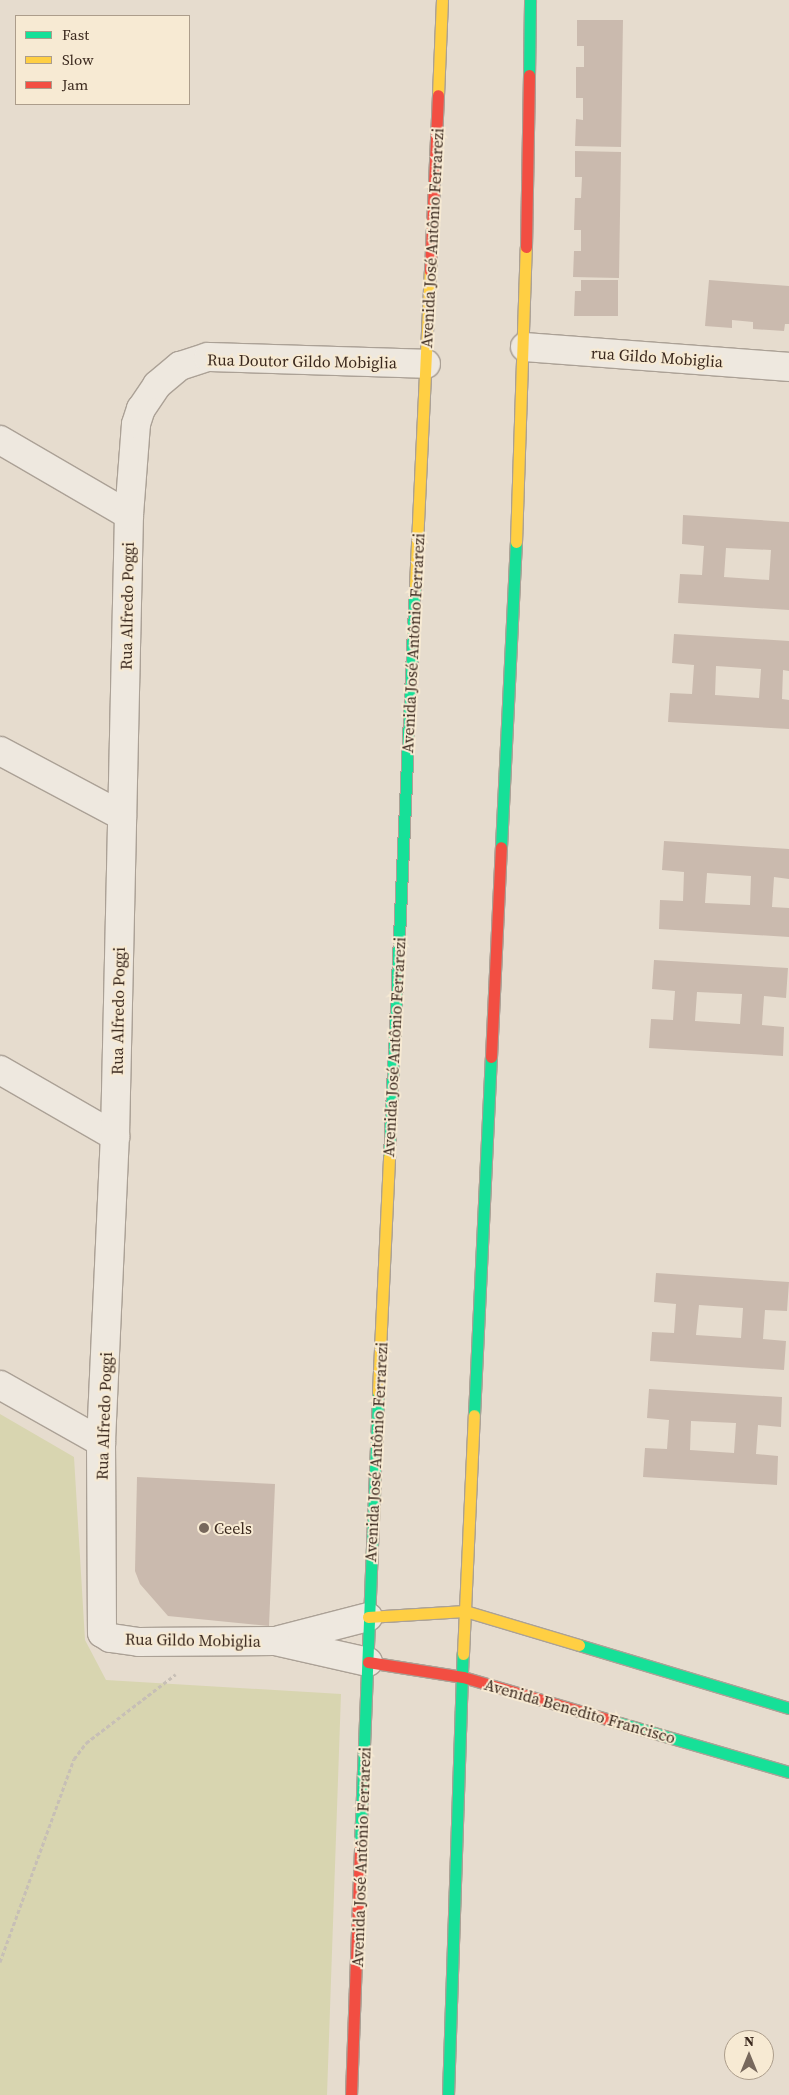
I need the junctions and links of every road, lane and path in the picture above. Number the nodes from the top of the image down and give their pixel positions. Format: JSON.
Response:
{"nodes":[{"id":1,"x":442,"y":0,"type":"edge"},
{"id":2,"x":530,"y":0,"type":"edge"},
{"id":3,"x":525,"y":347,"type":"junction"},
{"id":4,"x":426,"y":364,"type":"junction"},
{"id":5,"x":789,"y":367,"type":"edge"},
{"id":6,"x":157,"y":385,"type":"joint"},
{"id":7,"x":0,"y":440,"type":"edge"},
{"id":8,"x":129,"y":515,"type":"junction"},
{"id":9,"x":0,"y":751,"type":"edge"},
{"id":10,"x":122,"y":816,"type":"junction"},
{"id":11,"x":0,"y":1070,"type":"edge"},
{"id":12,"x":115,"y":1136,"type":"junction"},
{"id":13,"x":0,"y":1385,"type":"edge"},
{"id":14,"x":101,"y":1442,"type":"junction"},
{"id":15,"x":465,"y":1611,"type":"junction"},
{"id":16,"x":368,"y":1617,"type":"junction"},
{"id":17,"x":110,"y":1638,"type":"joint"},
{"id":18,"x":275,"y":1641,"type":"junction"},
{"id":19,"x":368,"y":1662,"type":"junction"},
{"id":20,"x":179,"y":1672,"type":"dead end"},
{"id":21,"x":463,"y":1677,"type":"junction"},
{"id":22,"x":789,"y":1708,"type":"edge"},
{"id":23,"x":789,"y":1772,"type":"edge"},
{"id":24,"x":0,"y":1962,"type":"edge"},
{"id":25,"x":351,"y":2095,"type":"edge"},
{"id":26,"x":448,"y":2095,"type":"edge"}],
"edges":[{"from":1,"to":4,"type":"street","name":"Avenida José Antônio Ferrarezi"},
{"from":2,"to":3,"type":"street"},
{"from":3,"to":5,"type":"street","name":"rua Gildo Mobiglia"},
{"from":3,"to":15,"type":"street"},
{"from":4,"to":6,"type":"street","name":"Rua Doutor Gildo Mobiglia"},
{"from":4,"to":16,"type":"street","name":"Avenida José Antônio Ferrarezi"},
{"from":6,"to":8,"type":"street","name":"Rua Alfredo Poggi"},
{"from":7,"to":8,"type":"street"},
{"from":8,"to":10,"type":"street","name":"Rua Alfredo Poggi"},
{"from":9,"to":10,"type":"street"},
{"from":10,"to":12,"type":"street","name":"Rua Alfredo Poggi"},
{"from":11,"to":12,"type":"street"},
{"from":12,"to":14,"type":"street","name":"Rua Alfredo Poggi"},
{"from":13,"to":14,"type":"street"},
{"from":14,"to":17,"type":"street","name":"Rua Alfredo Poggi"},
{"from":15,"to":16,"type":"street"},
{"from":15,"to":21,"type":"street"},
{"from":15,"to":22,"type":"street"},
{"from":16,"to":18,"type":"street","name":"Rua Gildo Mobiglia"},
{"from":16,"to":19,"type":"street","name":"Avenida José Antônio Ferrarezi"},
{"from":17,"to":18,"type":"street","name":"Rua Gildo Mobiglia"},
{"from":18,"to":19,"type":"street","name":"Rua Gildo Mobiglia"},
{"from":19,"to":21,"type":"street","name":"Avenida Benedito Francisco"},
{"from":19,"to":25,"type":"street","name":"Avenida José Antônio Ferrarezi"},
{"from":20,"to":24,"type":"path"},
{"from":21,"to":23,"type":"street","name":"Avenida Benedito Francisco"},
{"from":21,"to":26,"type":"street"}]}
